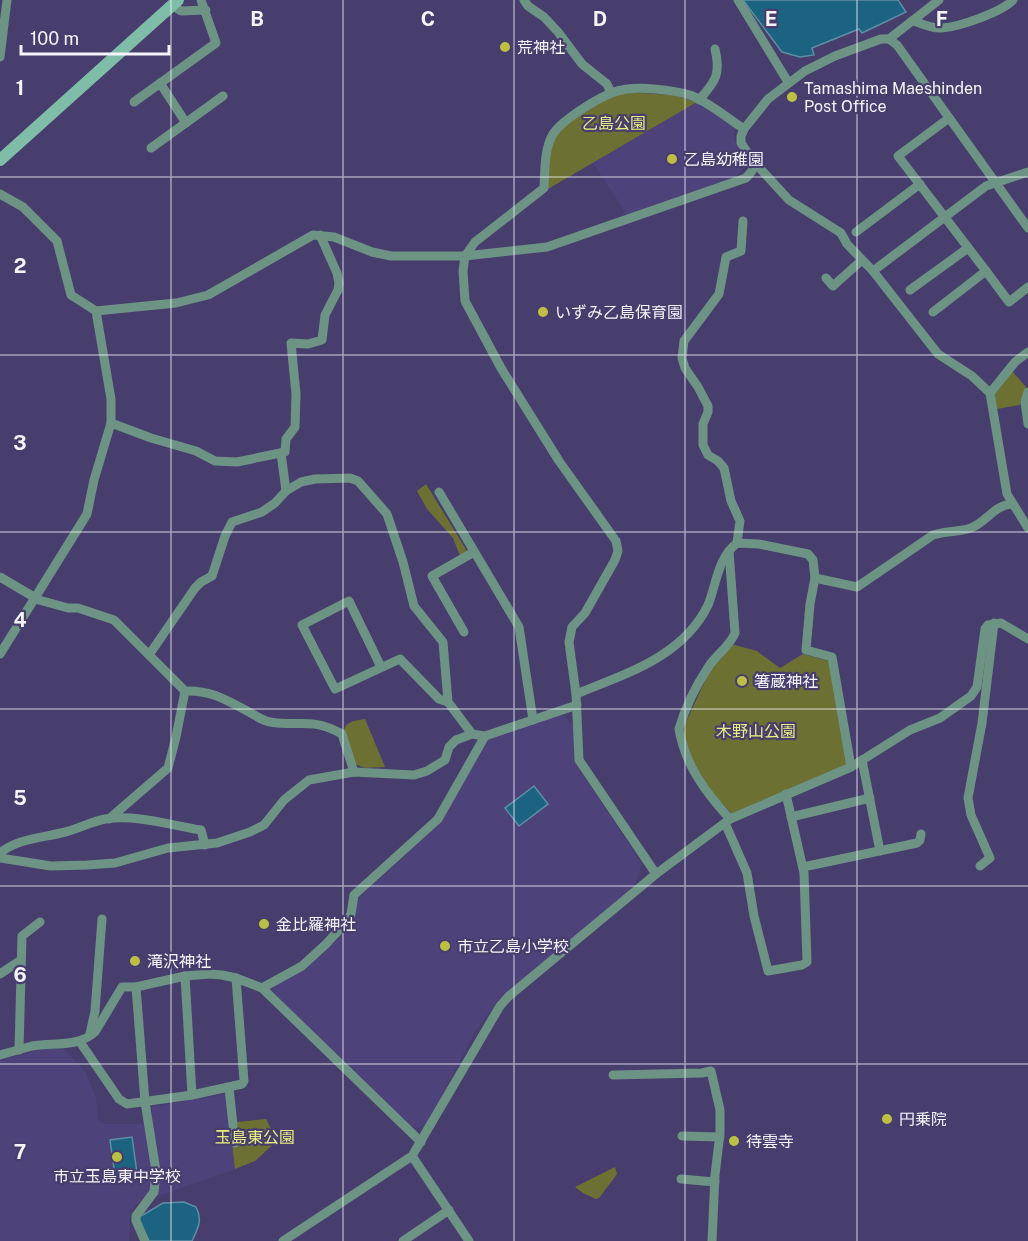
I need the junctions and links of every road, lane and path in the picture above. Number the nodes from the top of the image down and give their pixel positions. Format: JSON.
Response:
{"nodes":[{"id":1,"x":7,"y":0,"type":"edge"},
{"id":2,"x":201,"y":0,"type":"edge"},
{"id":3,"x":524,"y":0,"type":"edge"},
{"id":4,"x":738,"y":0,"type":"edge"},
{"id":5,"x":938,"y":0,"type":"edge"},
{"id":6,"x":1013,"y":0,"type":"edge"},
{"id":7,"x":175,"y":3,"type":"edge"},
{"id":8,"x":206,"y":9,"type":"junction"},
{"id":9,"x":914,"y":21,"type":"junction"},
{"id":10,"x":889,"y":39,"type":"junction"},
{"id":11,"x":716,"y":49,"type":"dead end"},
{"id":12,"x":0,"y":57,"type":"edge"},
{"id":13,"x":789,"y":82,"type":"junction"},
{"id":14,"x":160,"y":83,"type":"junction"},
{"id":15,"x":611,"y":93,"type":"junction"},
{"id":16,"x":223,"y":96,"type":"dead end"},
{"id":17,"x":699,"y":100,"type":"junction"},
{"id":18,"x":134,"y":102,"type":"dead end"},
{"id":19,"x":949,"y":118,"type":"junction"},
{"id":20,"x":186,"y":123,"type":"junction"},
{"id":21,"x":744,"y":129,"type":"junction"},
{"id":22,"x":151,"y":148,"type":"dead end"},
{"id":23,"x":0,"y":160,"type":"edge"},
{"id":24,"x":754,"y":162,"type":"junction"},
{"id":25,"x":1028,"y":172,"type":"edge"},
{"id":26,"x":995,"y":182,"type":"junction"},
{"id":27,"x":920,"y":184,"type":"junction"},
{"id":28,"x":0,"y":194,"type":"edge"},
{"id":29,"x":945,"y":217,"type":"junction"},
{"id":30,"x":743,"y":221,"type":"dead end"},
{"id":31,"x":1028,"y":228,"type":"edge"},
{"id":32,"x":856,"y":232,"type":"dead end"},
{"id":33,"x":320,"y":235,"type":"junction"},
{"id":34,"x":968,"y":248,"type":"junction"},
{"id":35,"x":465,"y":256,"type":"junction"},
{"id":36,"x":862,"y":260,"type":"junction"},
{"id":37,"x":873,"y":271,"type":"junction"},
{"id":38,"x":986,"y":271,"type":"junction"},
{"id":39,"x":826,"y":278,"type":"dead end"},
{"id":40,"x":1028,"y":287,"type":"edge"},
{"id":41,"x":910,"y":290,"type":"dead end"},
{"id":42,"x":96,"y":311,"type":"junction"},
{"id":43,"x":933,"y":312,"type":"dead end"},
{"id":44,"x":1028,"y":352,"type":"edge"},
{"id":45,"x":1028,"y":392,"type":"edge"},
{"id":46,"x":990,"y":393,"type":"junction"},
{"id":47,"x":111,"y":423,"type":"junction"},
{"id":48,"x":1028,"y":424,"type":"edge"},
{"id":49,"x":281,"y":453,"type":"junction"},
{"id":50,"x":286,"y":491,"type":"junction"},
{"id":51,"x":439,"y":492,"type":"dead end"},
{"id":52,"x":1012,"y":504,"type":"junction"},
{"id":53,"x":1028,"y":528,"type":"edge"},
{"id":54,"x":737,"y":543,"type":"junction"},
{"id":55,"x":729,"y":551,"type":"junction"},
{"id":56,"x":474,"y":552,"type":"junction"},
{"id":57,"x":0,"y":577,"type":"edge"},
{"id":58,"x":815,"y":578,"type":"junction"},
{"id":59,"x":35,"y":596,"type":"junction"},
{"id":60,"x":994,"y":623,"type":"junction"},
{"id":61,"x":464,"y":632,"type":"dead end"},
{"id":62,"x":1028,"y":639,"type":"edge"},
{"id":63,"x":0,"y":654,"type":"edge"},
{"id":64,"x":149,"y":655,"type":"junction"},
{"id":65,"x":381,"y":667,"type":"junction"},
{"id":66,"x":184,"y":691,"type":"junction"},
{"id":67,"x":576,"y":694,"type":"junction"},
{"id":68,"x":448,"y":702,"type":"junction"},
{"id":69,"x":577,"y":705,"type":"junction"},
{"id":70,"x":534,"y":720,"type":"junction"},
{"id":71,"x":472,"y":734,"type":"junction"},
{"id":72,"x":485,"y":736,"type":"junction"},
{"id":73,"x":862,"y":760,"type":"junction"},
{"id":74,"x":851,"y":767,"type":"junction"},
{"id":75,"x":354,"y":772,"type":"junction"},
{"id":76,"x":786,"y":794,"type":"junction"},
{"id":77,"x":870,"y":798,"type":"junction"},
{"id":78,"x":791,"y":817,"type":"junction"},
{"id":79,"x":109,"y":819,"type":"junction"},
{"id":80,"x":727,"y":821,"type":"junction"},
{"id":81,"x":921,"y":834,"type":"dead end"},
{"id":82,"x":205,"y":845,"type":"junction"},
{"id":83,"x":880,"y":851,"type":"junction"},
{"id":84,"x":0,"y":853,"type":"edge"},
{"id":85,"x":0,"y":858,"type":"edge"},
{"id":86,"x":980,"y":866,"type":"dead end"},
{"id":87,"x":803,"y":867,"type":"junction"},
{"id":88,"x":656,"y":874,"type":"junction"},
{"id":89,"x":102,"y":919,"type":"dead end"},
{"id":90,"x":40,"y":922,"type":"dead end"},
{"id":91,"x":21,"y":960,"type":"junction"},
{"id":92,"x":0,"y":974,"type":"edge"},
{"id":93,"x":185,"y":976,"type":"junction"},
{"id":94,"x":236,"y":978,"type":"junction"},
{"id":95,"x":136,"y":987,"type":"junction"},
{"id":96,"x":262,"y":988,"type":"junction"},
{"id":97,"x":89,"y":1037,"type":"junction"},
{"id":98,"x":80,"y":1042,"type":"junction"},
{"id":99,"x":19,"y":1050,"type":"junction"},
{"id":100,"x":0,"y":1055,"type":"edge"},
{"id":101,"x":614,"y":1075,"type":"dead end"},
{"id":102,"x":229,"y":1088,"type":"junction"},
{"id":103,"x":192,"y":1095,"type":"junction"},
{"id":104,"x":145,"y":1102,"type":"junction"},
{"id":105,"x":682,"y":1136,"type":"dead end"},
{"id":106,"x":720,"y":1137,"type":"junction"},
{"id":107,"x":421,"y":1142,"type":"junction"},
{"id":108,"x":235,"y":1143,"type":"dead end"},
{"id":109,"x":412,"y":1156,"type":"junction"},
{"id":110,"x":681,"y":1179,"type":"dead end"},
{"id":111,"x":715,"y":1182,"type":"junction"},
{"id":112,"x":449,"y":1210,"type":"junction"},
{"id":113,"x":145,"y":1241,"type":"edge"},
{"id":114,"x":283,"y":1241,"type":"edge"},
{"id":115,"x":403,"y":1241,"type":"edge"},
{"id":116,"x":469,"y":1241,"type":"edge"},
{"id":117,"x":712,"y":1241,"type":"edge"}],
"edges":[{"from":1,"to":12,"type":"street"},
{"from":2,"to":8,"type":"street"},
{"from":3,"to":15,"type":"street"},
{"from":4,"to":13,"type":"street"},
{"from":5,"to":9,"type":"street"},
{"from":6,"to":9,"type":"street"},
{"from":7,"to":8,"type":"street"},
{"from":7,"to":23,"type":"main road"},
{"from":8,"to":14,"type":"street"},
{"from":9,"to":10,"type":"street"},
{"from":10,"to":13,"type":"street"},
{"from":10,"to":19,"type":"street"},
{"from":11,"to":17,"type":"street"},
{"from":13,"to":21,"type":"street"},
{"from":14,"to":18,"type":"street"},
{"from":14,"to":20,"type":"street"},
{"from":15,"to":17,"type":"street"},
{"from":15,"to":35,"type":"street"},
{"from":16,"to":20,"type":"street"},
{"from":17,"to":21,"type":"street"},
{"from":19,"to":26,"type":"street"},
{"from":19,"to":27,"type":"street"},
{"from":20,"to":22,"type":"street"},
{"from":21,"to":24,"type":"street"},
{"from":24,"to":35,"type":"street"},
{"from":24,"to":36,"type":"street"},
{"from":25,"to":26,"type":"street"},
{"from":26,"to":29,"type":"street"},
{"from":26,"to":31,"type":"street"},
{"from":27,"to":29,"type":"street"},
{"from":27,"to":32,"type":"street"},
{"from":28,"to":42,"type":"street"},
{"from":29,"to":34,"type":"street"},
{"from":29,"to":37,"type":"street"},
{"from":30,"to":54,"type":"street"},
{"from":33,"to":35,"type":"street"},
{"from":33,"to":42,"type":"street"},
{"from":33,"to":49,"type":"street"},
{"from":34,"to":38,"type":"street"},
{"from":34,"to":41,"type":"street"},
{"from":35,"to":67,"type":"street"},
{"from":36,"to":37,"type":"street"},
{"from":36,"to":39,"type":"street"},
{"from":37,"to":46,"type":"street"},
{"from":38,"to":40,"type":"street"},
{"from":38,"to":43,"type":"street"},
{"from":42,"to":47,"type":"street"},
{"from":44,"to":46,"type":"street"},
{"from":45,"to":48,"type":"street"},
{"from":46,"to":52,"type":"street"},
{"from":47,"to":49,"type":"street"},
{"from":47,"to":59,"type":"street"},
{"from":49,"to":50,"type":"street"},
{"from":50,"to":64,"type":"street"},
{"from":50,"to":68,"type":"street"},
{"from":51,"to":56,"type":"street"},
{"from":52,"to":53,"type":"street"},
{"from":52,"to":58,"type":"street"},
{"from":54,"to":55,"type":"street"},
{"from":54,"to":58,"type":"street"},
{"from":55,"to":67,"type":"street"},
{"from":55,"to":80,"type":"street"},
{"from":56,"to":61,"type":"street"},
{"from":56,"to":70,"type":"street"},
{"from":57,"to":59,"type":"street"},
{"from":58,"to":74,"type":"street"},
{"from":59,"to":63,"type":"street"},
{"from":59,"to":64,"type":"street"},
{"from":60,"to":62,"type":"street"},
{"from":60,"to":73,"type":"street"},
{"from":60,"to":86,"type":"street"},
{"from":64,"to":66,"type":"street"},
{"from":65,"to":65,"type":"street"},
{"from":65,"to":68,"type":"street"},
{"from":66,"to":75,"type":"street"},
{"from":66,"to":79,"type":"street"},
{"from":67,"to":69,"type":"street"},
{"from":68,"to":71,"type":"street"},
{"from":69,"to":70,"type":"street"},
{"from":69,"to":88,"type":"street"},
{"from":70,"to":72,"type":"street"},
{"from":71,"to":72,"type":"street"},
{"from":71,"to":75,"type":"street"},
{"from":72,"to":96,"type":"street"},
{"from":73,"to":74,"type":"street"},
{"from":73,"to":77,"type":"street"},
{"from":74,"to":76,"type":"street"},
{"from":75,"to":82,"type":"street"},
{"from":76,"to":78,"type":"street"},
{"from":76,"to":80,"type":"street"},
{"from":77,"to":78,"type":"street"},
{"from":77,"to":83,"type":"street"},
{"from":78,"to":87,"type":"street"},
{"from":79,"to":82,"type":"street"},
{"from":79,"to":84,"type":"street"},
{"from":80,"to":87,"type":"street"},
{"from":80,"to":88,"type":"street"},
{"from":81,"to":83,"type":"street"},
{"from":82,"to":85,"type":"street"},
{"from":83,"to":87,"type":"street"},
{"from":88,"to":107,"type":"street"},
{"from":89,"to":97,"type":"street"},
{"from":90,"to":91,"type":"street"},
{"from":91,"to":92,"type":"street"},
{"from":91,"to":99,"type":"street"},
{"from":93,"to":94,"type":"street"},
{"from":93,"to":95,"type":"street"},
{"from":93,"to":103,"type":"street"},
{"from":94,"to":96,"type":"street"},
{"from":94,"to":102,"type":"street"},
{"from":95,"to":97,"type":"street"},
{"from":95,"to":104,"type":"street"},
{"from":96,"to":107,"type":"street"},
{"from":97,"to":98,"type":"street"},
{"from":98,"to":99,"type":"street"},
{"from":98,"to":104,"type":"street"},
{"from":99,"to":100,"type":"street"},
{"from":101,"to":106,"type":"street"},
{"from":102,"to":103,"type":"street"},
{"from":102,"to":108,"type":"street"},
{"from":103,"to":104,"type":"street"},
{"from":104,"to":113,"type":"street"},
{"from":105,"to":106,"type":"street"},
{"from":106,"to":111,"type":"street"},
{"from":107,"to":109,"type":"street"},
{"from":109,"to":112,"type":"street"},
{"from":109,"to":114,"type":"street"},
{"from":110,"to":111,"type":"street"},
{"from":111,"to":117,"type":"street"},
{"from":112,"to":115,"type":"street"},
{"from":112,"to":116,"type":"street"}]}
